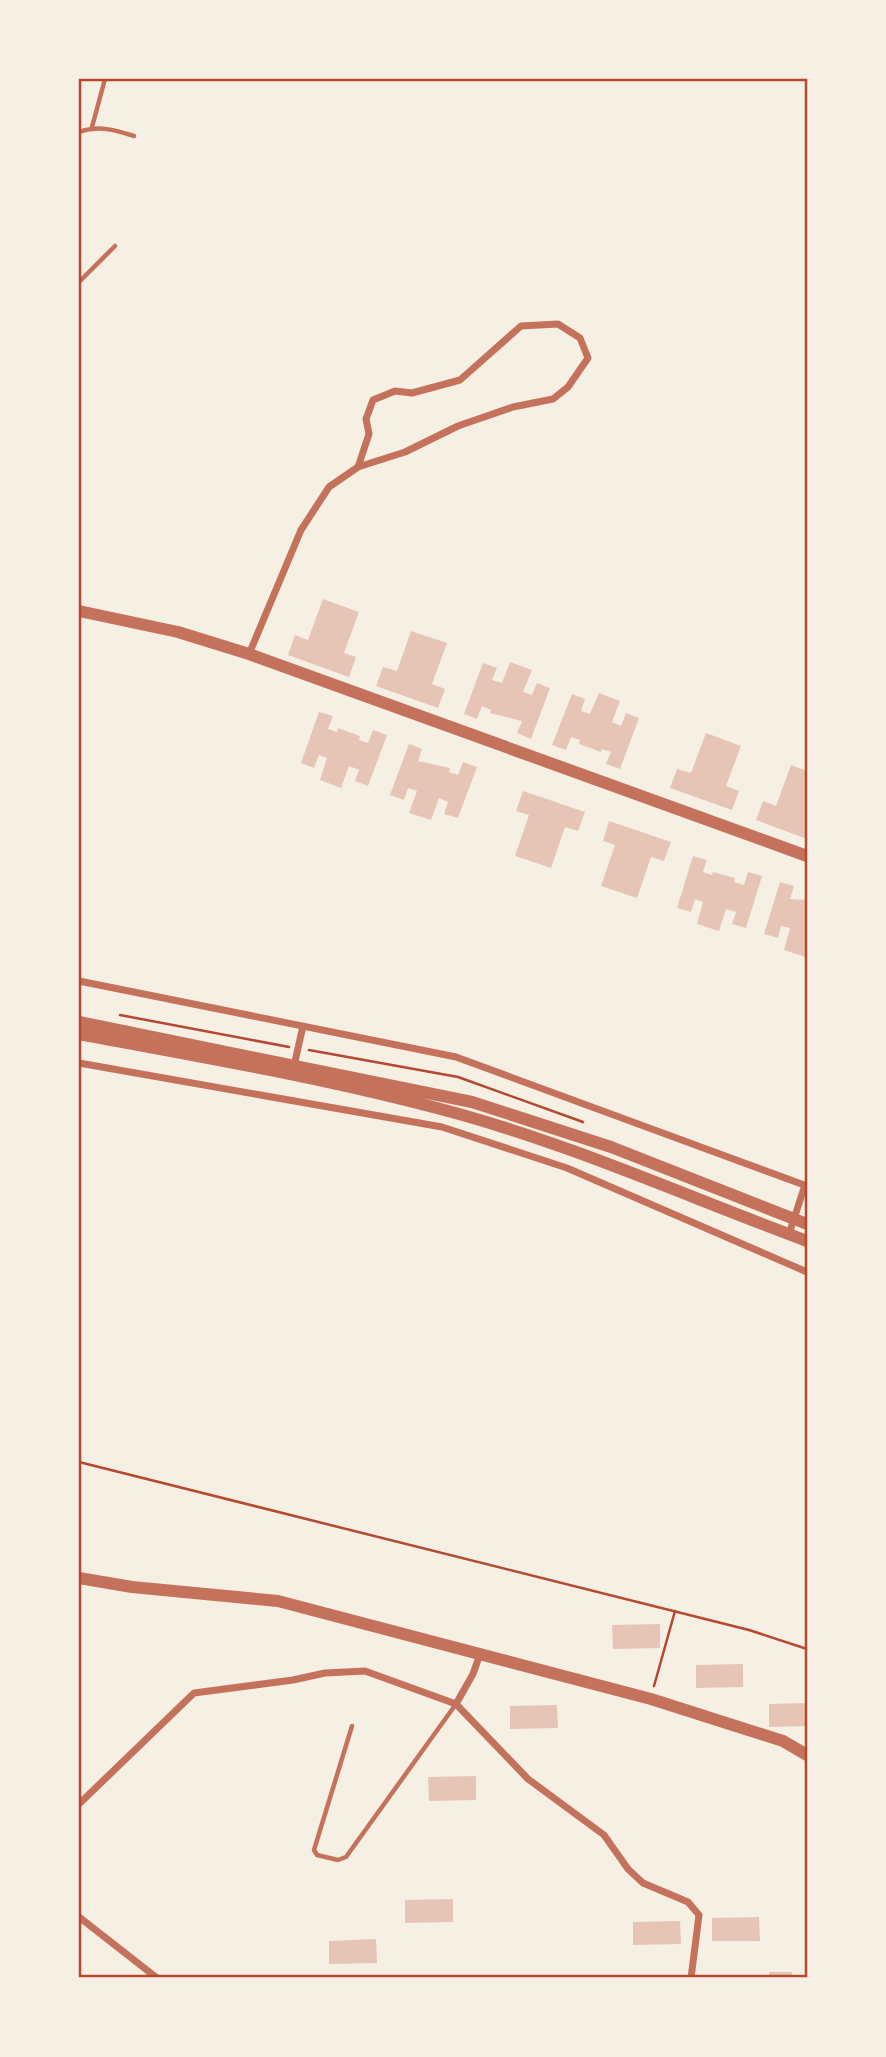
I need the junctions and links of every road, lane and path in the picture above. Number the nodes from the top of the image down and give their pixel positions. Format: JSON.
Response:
{"nodes":[{"id":1,"x":105,"y":79,"type":"edge"},
{"id":2,"x":92,"y":127,"type":"junction"},
{"id":3,"x":79,"y":132,"type":"edge"},
{"id":4,"x":134,"y":136,"type":"dead end"},
{"id":5,"x":115,"y":246,"type":"dead end"},
{"id":6,"x":79,"y":282,"type":"edge"},
{"id":7,"x":358,"y":467,"type":"junction"},
{"id":8,"x":79,"y":611,"type":"edge"},
{"id":9,"x":249,"y":654,"type":"junction"},
{"id":10,"x":807,"y":856,"type":"edge"},
{"id":11,"x":79,"y":981,"type":"edge"},
{"id":12,"x":79,"y":1022,"type":"edge"},
{"id":13,"x":303,"y":1026,"type":"junction"},
{"id":14,"x":79,"y":1034,"type":"edge"},
{"id":15,"x":79,"y":1063,"type":"edge"},
{"id":16,"x":293,"y":1069,"type":"junction"},
{"id":17,"x":449,"y":1104,"type":"junction"},
{"id":18,"x":442,"y":1126,"type":"junction"},
{"id":19,"x":806,"y":1186,"type":"edge"},
{"id":20,"x":794,"y":1218,"type":"junction"},
{"id":21,"x":807,"y":1224,"type":"edge"},
{"id":22,"x":789,"y":1234,"type":"junction"},
{"id":23,"x":807,"y":1241,"type":"edge"},
{"id":24,"x":807,"y":1272,"type":"edge"},
{"id":25,"x":79,"y":1462,"type":"edge"},
{"id":26,"x":79,"y":1578,"type":"edge"},
{"id":27,"x":675,"y":1611,"type":"junction"},
{"id":28,"x":807,"y":1649,"type":"edge"},
{"id":29,"x":480,"y":1654,"type":"junction"},
{"id":30,"x":651,"y":1699,"type":"junction"},
{"id":31,"x":456,"y":1704,"type":"junction"},
{"id":32,"x":352,"y":1726,"type":"dead end"},
{"id":33,"x":807,"y":1755,"type":"edge"},
{"id":34,"x":79,"y":1804,"type":"edge"},
{"id":35,"x":79,"y":1917,"type":"edge"},
{"id":36,"x":157,"y":1978,"type":"edge"},
{"id":37,"x":691,"y":1978,"type":"edge"}],
"edges":[{"from":1,"to":2,"type":"lane"},
{"from":2,"to":3,"type":"lane"},
{"from":2,"to":4,"type":"lane"},
{"from":5,"to":6,"type":"lane"},
{"from":7,"to":7,"type":"street"},
{"from":7,"to":9,"type":"street"},
{"from":8,"to":9,"type":"street"},
{"from":9,"to":10,"type":"street"},
{"from":11,"to":13,"type":"street"},
{"from":12,"to":16,"type":"street"},
{"from":13,"to":16,"type":"street"},
{"from":13,"to":19,"type":"street"},
{"from":14,"to":16,"type":"street"},
{"from":15,"to":18,"type":"street"},
{"from":16,"to":17,"type":"street"},
{"from":17,"to":18,"type":"street"},
{"from":17,"to":20,"type":"street"},
{"from":17,"to":22,"type":"street"},
{"from":18,"to":24,"type":"street"},
{"from":19,"to":20,"type":"street"},
{"from":20,"to":21,"type":"street"},
{"from":20,"to":22,"type":"street"},
{"from":22,"to":23,"type":"street"},
{"from":25,"to":27,"type":"path"},
{"from":26,"to":29,"type":"street"},
{"from":27,"to":28,"type":"path"},
{"from":27,"to":30,"type":"path"},
{"from":29,"to":30,"type":"street"},
{"from":29,"to":31,"type":"street"},
{"from":30,"to":33,"type":"street"},
{"from":31,"to":32,"type":"lane"},
{"from":31,"to":34,"type":"street"},
{"from":31,"to":37,"type":"street"},
{"from":35,"to":36,"type":"street"}]}
